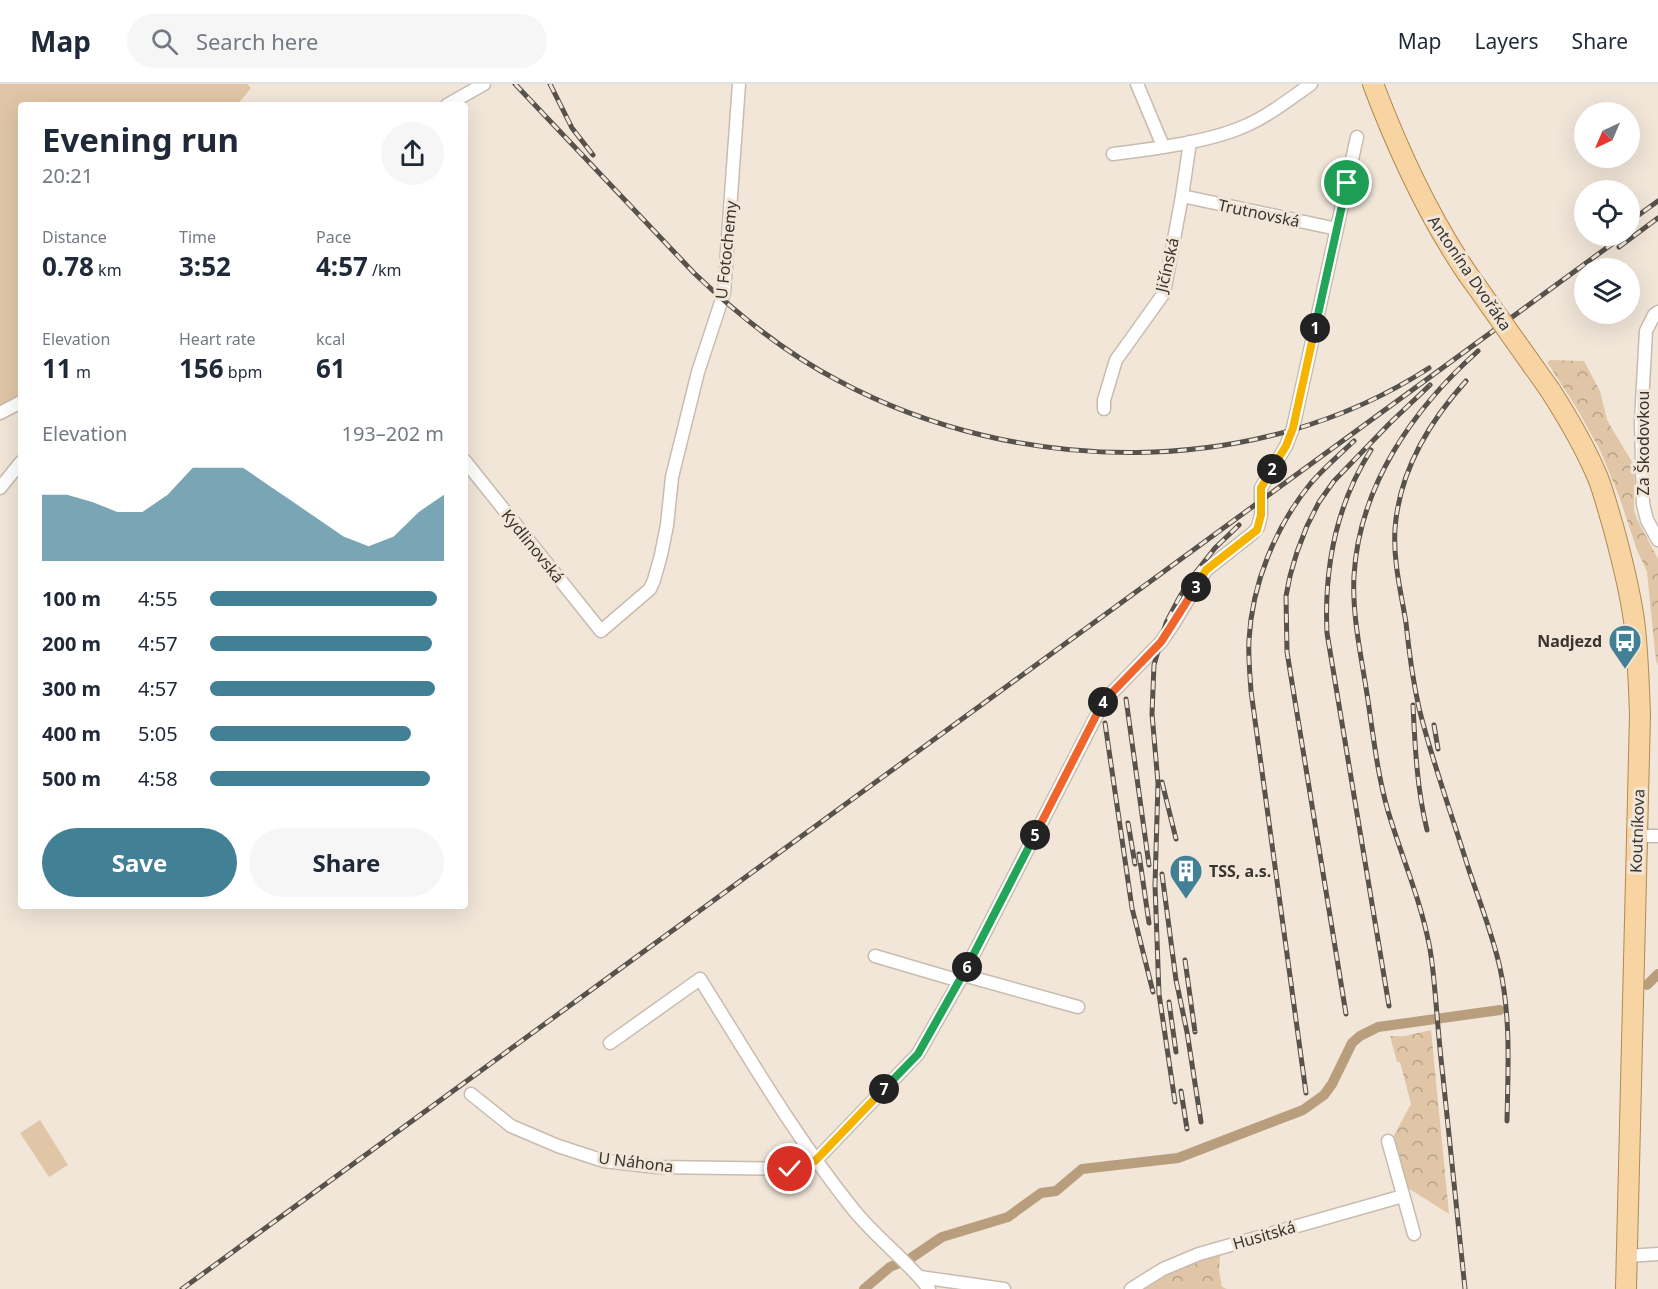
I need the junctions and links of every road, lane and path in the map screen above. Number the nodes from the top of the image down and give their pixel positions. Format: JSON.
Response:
{"nodes":[{"id":1,"x":484,"y":84,"type":"edge"},
{"id":2,"x":739,"y":84,"type":"edge"},
{"id":3,"x":1137,"y":84,"type":"edge"},
{"id":4,"x":1311,"y":84,"type":"edge"},
{"id":5,"x":1373,"y":84,"type":"edge"},
{"id":6,"x":452,"y":102,"type":"edge"},
{"id":7,"x":1357,"y":136,"type":"dead end"},
{"id":8,"x":1190,"y":142,"type":"junction"},
{"id":9,"x":1163,"y":146,"type":"junction"},
{"id":10,"x":1113,"y":154,"type":"dead end"},
{"id":11,"x":1182,"y":196,"type":"junction"},
{"id":12,"x":1337,"y":229,"type":"junction"},
{"id":13,"x":1658,"y":312,"type":"edge"},
{"id":14,"x":1550,"y":390,"type":"joint"},
{"id":15,"x":18,"y":403,"type":"edge"},
{"id":16,"x":1104,"y":409,"type":"dead end"},
{"id":17,"x":0,"y":412,"type":"edge"},
{"id":18,"x":468,"y":465,"type":"edge"},
{"id":19,"x":18,"y":466,"type":"edge"},
{"id":20,"x":0,"y":488,"type":"edge"},
{"id":21,"x":1658,"y":540,"type":"edge"},
{"id":22,"x":601,"y":631,"type":"joint"},
{"id":23,"x":1637,"y":836,"type":"junction"},
{"id":24,"x":1658,"y":836,"type":"edge"},
{"id":25,"x":875,"y":956,"type":"dead end"},
{"id":26,"x":961,"y":978,"type":"junction"},
{"id":27,"x":1078,"y":1007,"type":"dead end"},
{"id":28,"x":610,"y":1043,"type":"dead end"},
{"id":29,"x":471,"y":1094,"type":"dead end"},
{"id":30,"x":1388,"y":1141,"type":"dead end"},
{"id":31,"x":815,"y":1161,"type":"junction"},
{"id":32,"x":1403,"y":1196,"type":"junction"},
{"id":33,"x":1414,"y":1234,"type":"dead end"},
{"id":34,"x":1658,"y":1254,"type":"edge"},
{"id":35,"x":1627,"y":1256,"type":"junction"},
{"id":36,"x":920,"y":1277,"type":"junction"},
{"id":37,"x":929,"y":1289,"type":"edge"},
{"id":38,"x":1004,"y":1289,"type":"edge"},
{"id":39,"x":1131,"y":1289,"type":"edge"},
{"id":40,"x":1626,"y":1289,"type":"edge"}],
"edges":[{"from":1,"to":6,"type":"street"},
{"from":2,"to":22,"type":"street","name":"U Fotochemy"},
{"from":3,"to":9,"type":"street"},
{"from":4,"to":8,"type":"street"},
{"from":5,"to":14,"type":"main road","name":"Antonína Dvořáka","bridge":true},
{"from":7,"to":12,"type":"street"},
{"from":8,"to":9,"type":"street"},
{"from":8,"to":11,"type":"street","name":"Jičínská"},
{"from":9,"to":10,"type":"street"},
{"from":11,"to":12,"type":"street","name":"Trutnovská"},
{"from":11,"to":16,"type":"street","name":"Jičínská"},
{"from":12,"to":26,"type":"street"},
{"from":13,"to":21,"type":"street","name":"Za Škodovkou"},
{"from":14,"to":23,"type":"main road","name":"Koutníkova"},
{"from":15,"to":17,"type":"street"},
{"from":18,"to":22,"type":"street","name":"Kydlinovská"},
{"from":19,"to":20,"type":"street"},
{"from":23,"to":24,"type":"street"},
{"from":23,"to":35,"type":"main road","name":"Koutníkova"},
{"from":25,"to":26,"type":"street"},
{"from":26,"to":27,"type":"street"},
{"from":26,"to":31,"type":"street"},
{"from":28,"to":31,"type":"street"},
{"from":29,"to":31,"type":"street","name":"U Náhona"},
{"from":30,"to":32,"type":"street"},
{"from":31,"to":36,"type":"street"},
{"from":32,"to":33,"type":"street"},
{"from":32,"to":39,"type":"street","name":"Husitská"},
{"from":34,"to":35,"type":"street"},
{"from":35,"to":40,"type":"main road","name":"Koutníkova"},
{"from":36,"to":37,"type":"street"},
{"from":36,"to":38,"type":"street"}]}
